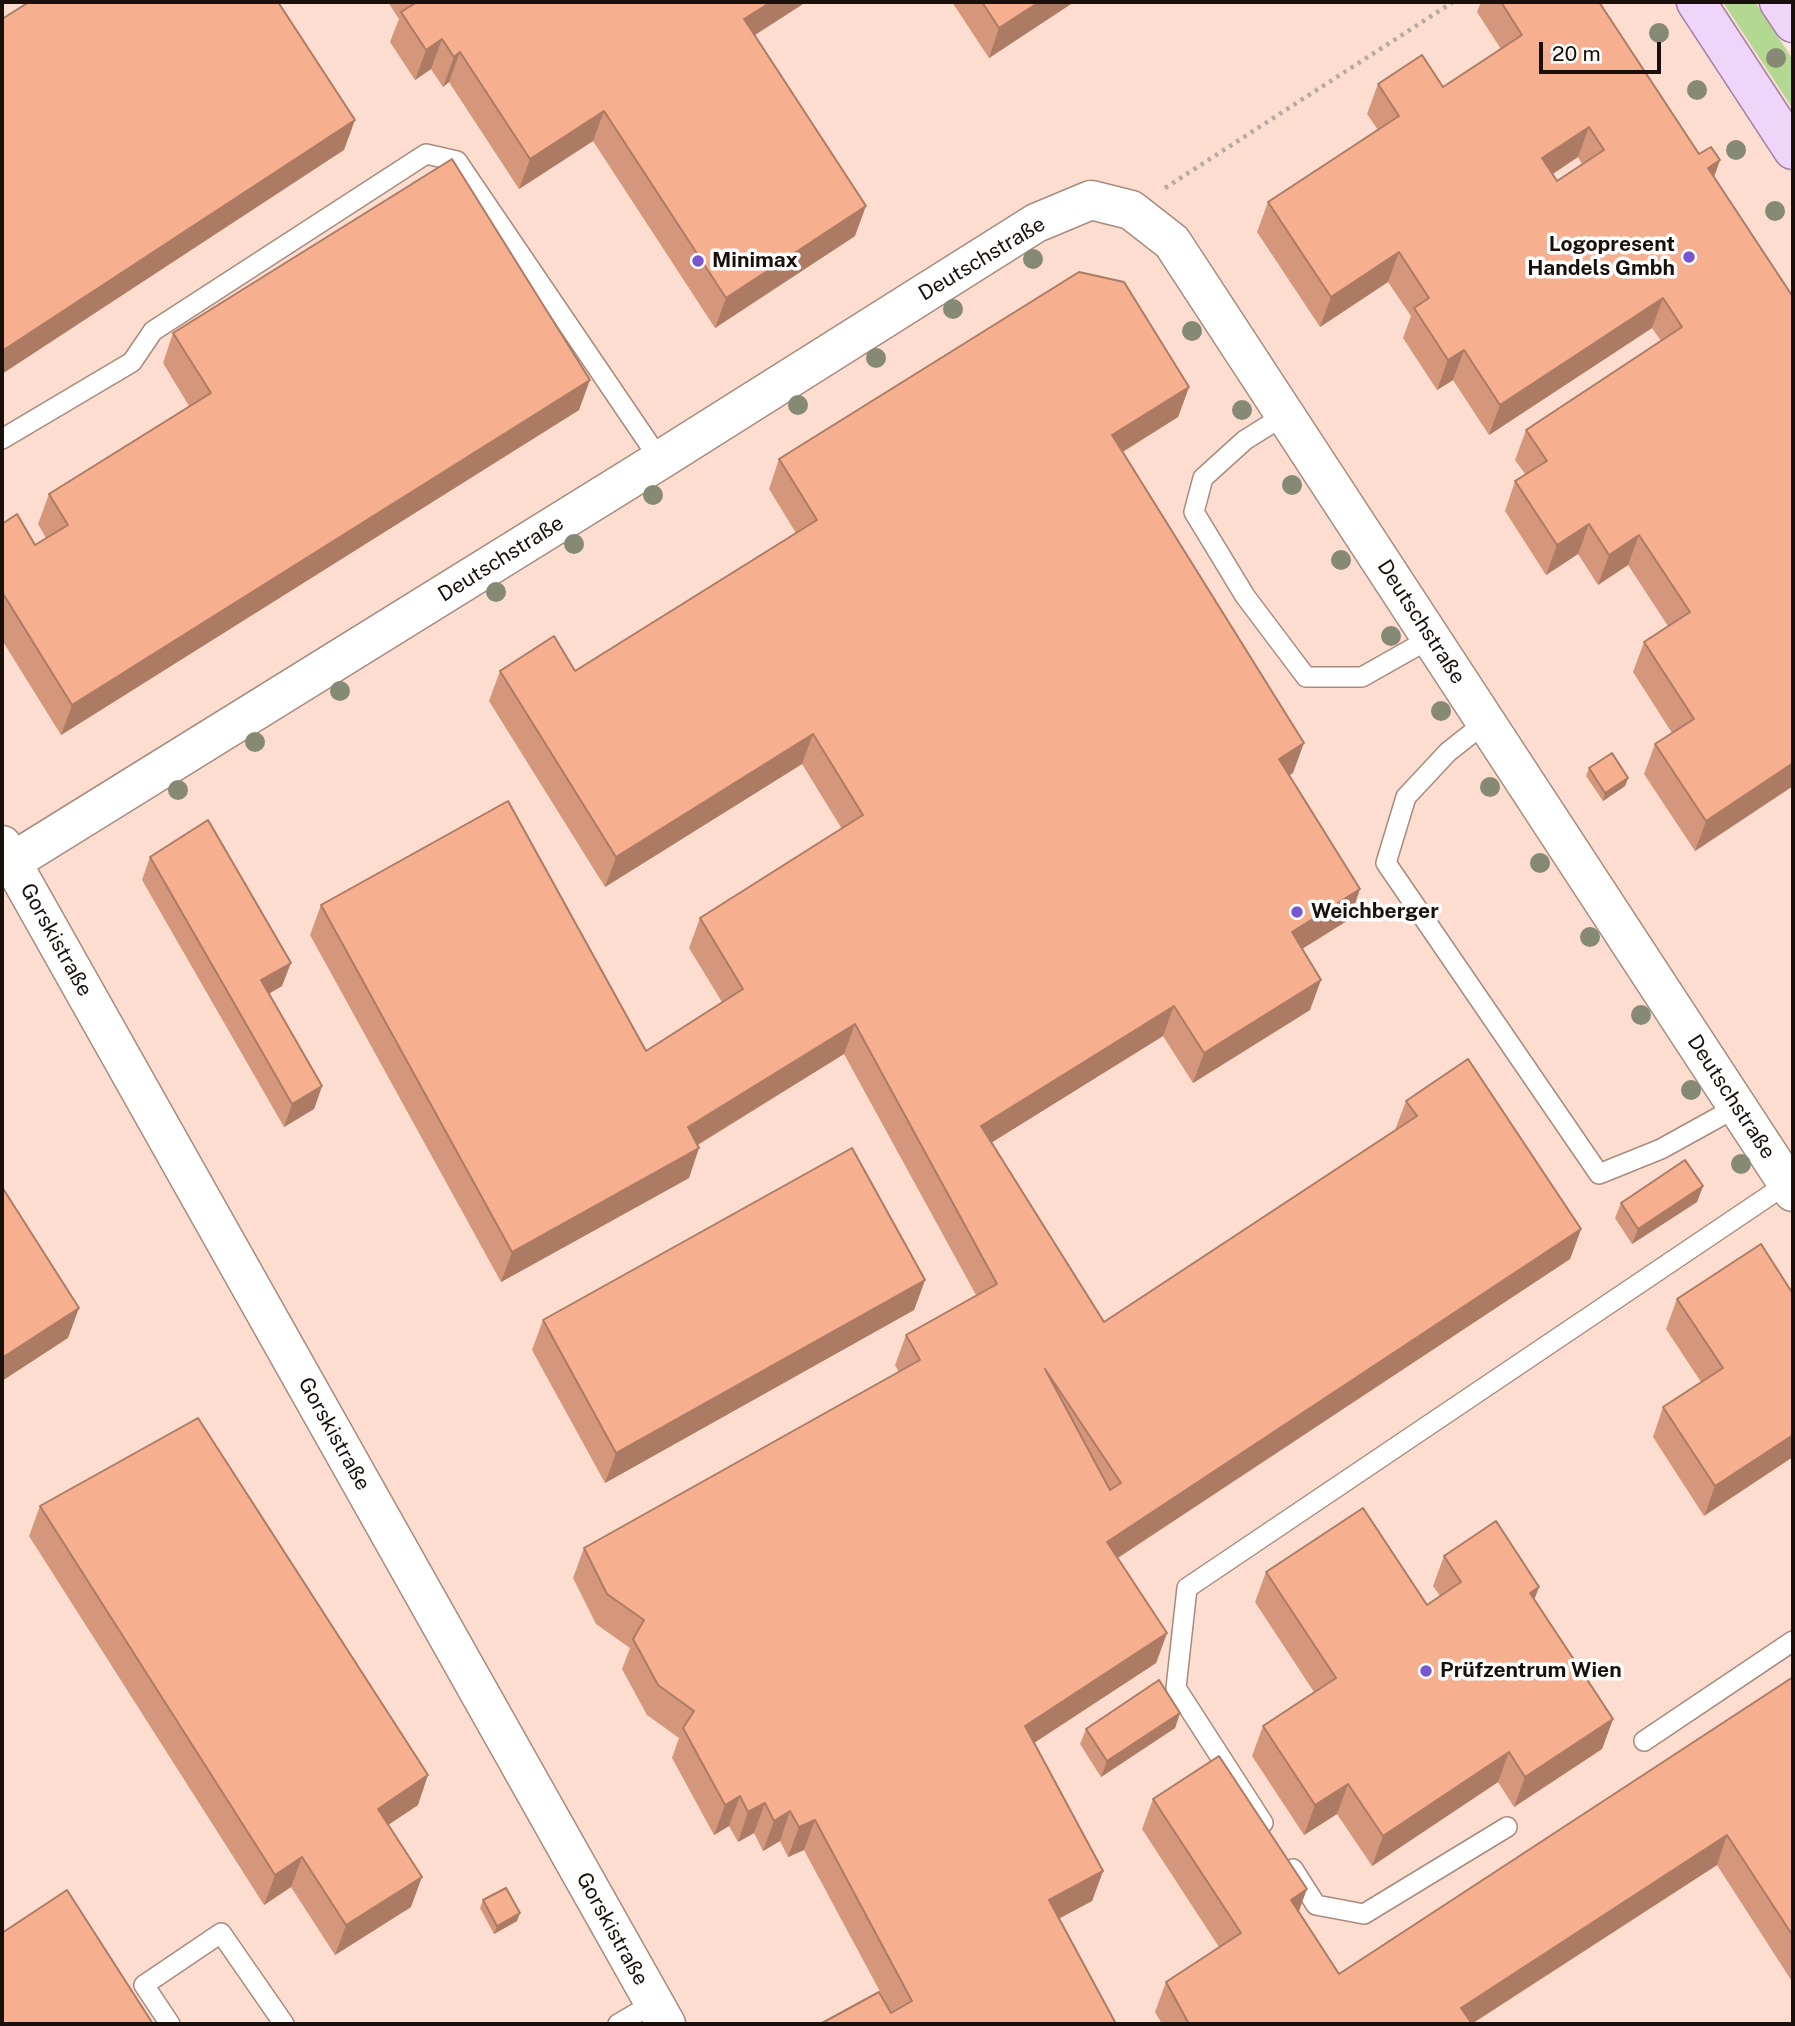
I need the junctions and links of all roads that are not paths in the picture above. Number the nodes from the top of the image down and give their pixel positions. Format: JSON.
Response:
{"nodes":[{"id":1,"x":1696,"y":2,"type":"edge"},
{"id":2,"x":1779,"y":2,"type":"edge"},
{"id":3,"x":1793,"y":23,"type":"edge"},
{"id":4,"x":1793,"y":150,"type":"edge"},
{"id":5,"x":1285,"y":415,"type":"junction"},
{"id":6,"x":2,"y":439,"type":"edge"},
{"id":7,"x":660,"y":460,"type":"junction"},
{"id":8,"x":1431,"y":638,"type":"junction"},
{"id":9,"x":1486,"y":722,"type":"junction"},
{"id":10,"x":5,"y":858,"type":"edge"},
{"id":11,"x":1737,"y":1107,"type":"junction"},
{"id":12,"x":1790,"y":1187,"type":"edge"},
{"id":13,"x":1793,"y":1641,"type":"edge"},
{"id":14,"x":1644,"y":1741,"type":"dead end"},
{"id":15,"x":1507,"y":1828,"type":"dead end"},
{"id":16,"x":660,"y":2014,"type":"edge"},
{"id":17,"x":170,"y":2024,"type":"edge"},
{"id":18,"x":284,"y":2024,"type":"edge"},
{"id":19,"x":618,"y":2024,"type":"edge"}],
"edges":[{"from":1,"to":4,"type":"main road"},
{"from":2,"to":3,"type":"main road"},
{"from":5,"to":7,"type":"street","name":"Deutschstraße"},
{"from":5,"to":8,"type":"street","name":"Deutschstraße"},
{"from":5,"to":8,"type":"lane"},
{"from":6,"to":7,"type":"lane"},
{"from":7,"to":10,"type":"street","name":"Deutschstraße"},
{"from":8,"to":9,"type":"street","name":"Deutschstraße"},
{"from":9,"to":11,"type":"street","name":"Deutschstraße"},
{"from":9,"to":11,"type":"lane"},
{"from":10,"to":16,"type":"street","name":"Gorskistraße"},
{"from":11,"to":12,"type":"street","name":"Deutschstraße"},
{"from":12,"to":15,"type":"lane"},
{"from":13,"to":14,"type":"lane"},
{"from":16,"to":19,"type":"lane"},
{"from":17,"to":18,"type":"lane"}]}
